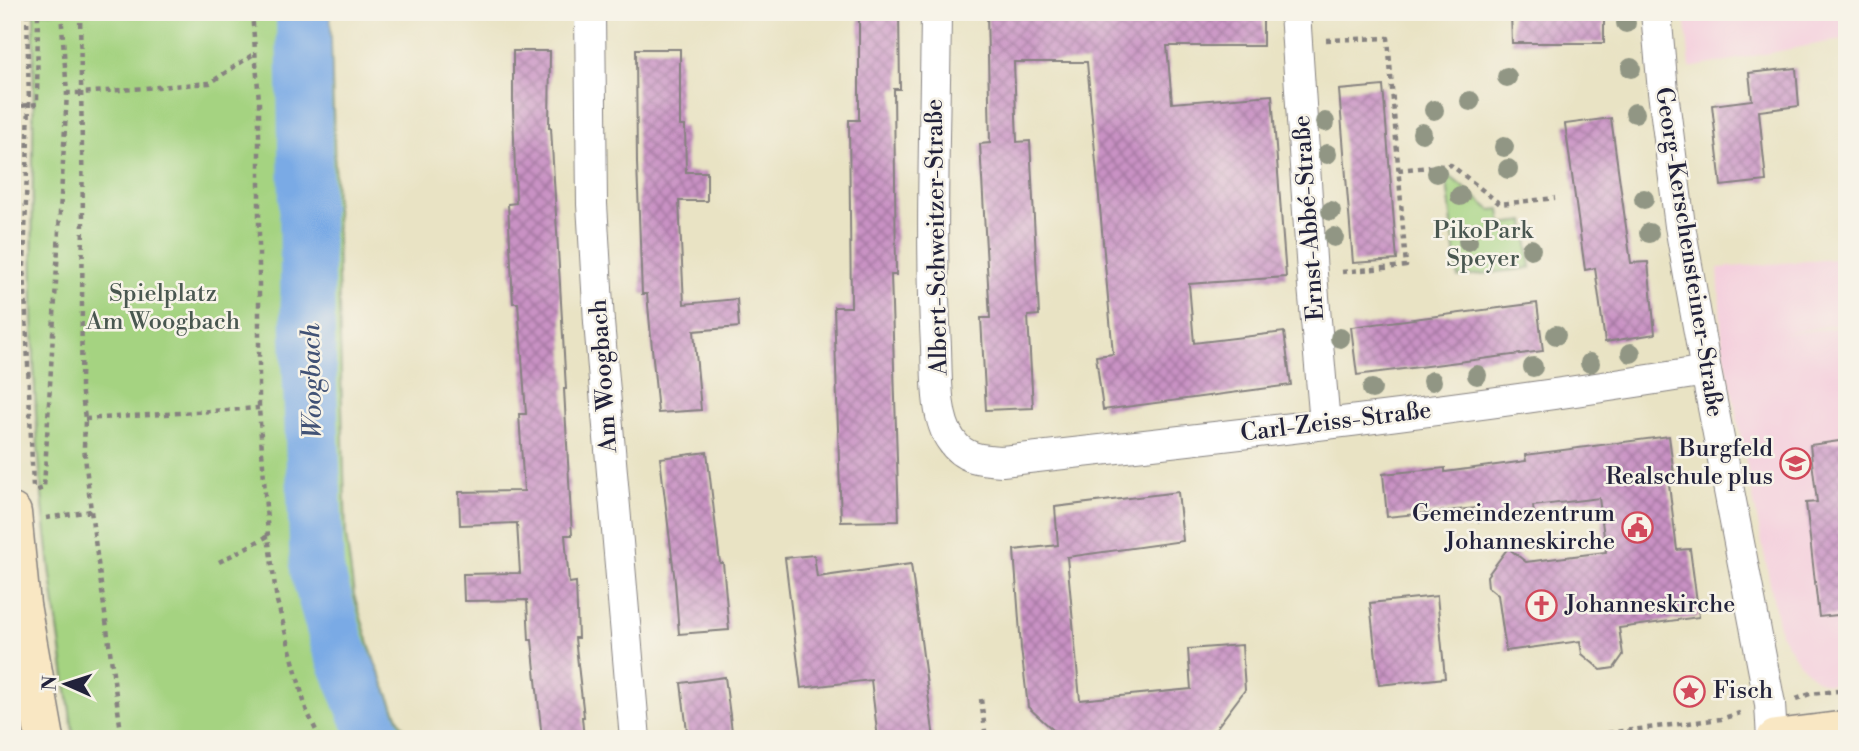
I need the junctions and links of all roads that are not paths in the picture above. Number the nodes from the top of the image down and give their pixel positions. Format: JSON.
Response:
{"nodes":[{"id":1,"x":590,"y":12,"type":"edge"},
{"id":2,"x":936,"y":12,"type":"edge"},
{"id":3,"x":1656,"y":12,"type":"edge"},
{"id":4,"x":1296,"y":27,"type":"edge"},
{"id":5,"x":1706,"y":371,"type":"junction"},
{"id":6,"x":1325,"y":425,"type":"junction"},
{"id":7,"x":965,"y":455,"type":"joint"},
{"id":8,"x":27,"y":516,"type":"edge"},
{"id":9,"x":1847,"y":730,"type":"edge"},
{"id":10,"x":45,"y":739,"type":"edge"},
{"id":11,"x":635,"y":739,"type":"edge"},
{"id":12,"x":1774,"y":739,"type":"edge"}],
"edges":[{"from":1,"to":11,"type":"street","name":"Am Woogbach"},
{"from":2,"to":7,"type":"street","name":"Albert-Schweitzer-Straße"},
{"from":3,"to":5,"type":"street","name":"Georg-Kerschensteiner-Straße"},
{"from":4,"to":6,"type":"street","name":"Ernst-Abbé-Straße"},
{"from":5,"to":6,"type":"street","name":"Carl-Zeiss-Straße"},
{"from":5,"to":12,"type":"street","name":"Georg-Kerschensteiner-Straße"},
{"from":6,"to":7,"type":"street","name":"Carl-Zeiss-Straße"},
{"from":8,"to":10,"type":"main road"},
{"from":9,"to":12,"type":"main road"}]}
